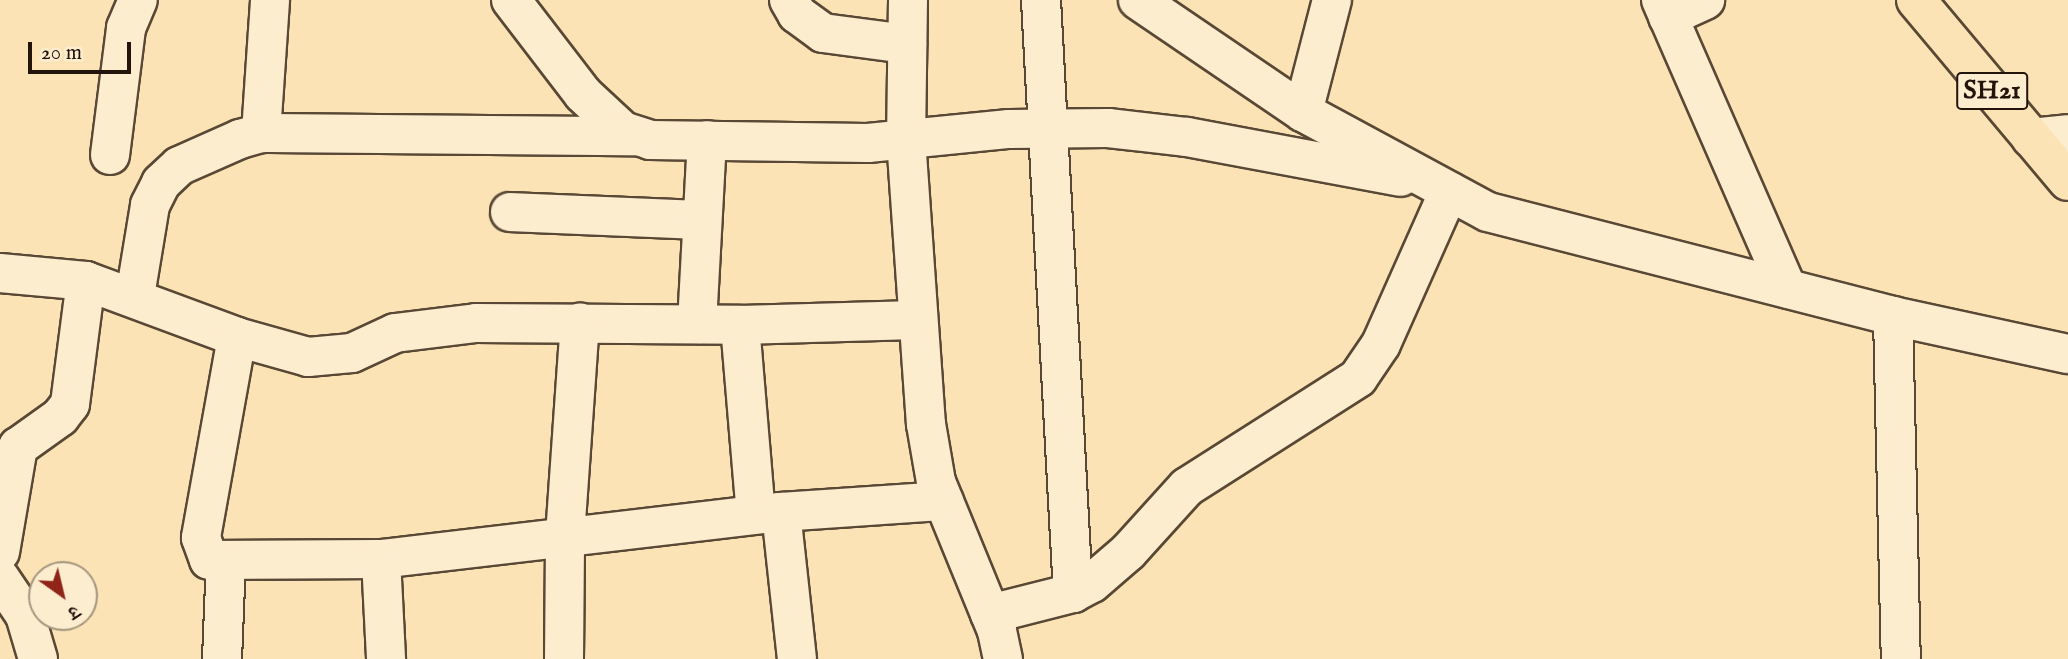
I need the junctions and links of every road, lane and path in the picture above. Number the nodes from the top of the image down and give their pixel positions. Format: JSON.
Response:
{"nodes":[{"id":1,"x":138,"y":0,"type":"edge"},
{"id":2,"x":270,"y":0,"type":"edge"},
{"id":3,"x":511,"y":0,"type":"edge"},
{"id":4,"x":789,"y":0,"type":"edge"},
{"id":5,"x":908,"y":0,"type":"edge"},
{"id":6,"x":1041,"y":0,"type":"edge"},
{"id":7,"x":1138,"y":0,"type":"edge"},
{"id":8,"x":1332,"y":0,"type":"edge"},
{"id":9,"x":1705,"y":0,"type":"edge"},
{"id":10,"x":1916,"y":0,"type":"edge"},
{"id":11,"x":1665,"y":9,"type":"edge"},
{"id":12,"x":907,"y":44,"type":"junction"},
{"id":13,"x":1303,"y":112,"type":"junction"},
{"id":14,"x":1046,"y":129,"type":"junction"},
{"id":15,"x":261,"y":134,"type":"junction"},
{"id":16,"x":2068,"y":134,"type":"edge"},
{"id":17,"x":634,"y":136,"type":"junction"},
{"id":18,"x":2031,"y":138,"type":"junction"},
{"id":19,"x":906,"y":139,"type":"junction"},
{"id":20,"x":707,"y":140,"type":"junction"},
{"id":21,"x":110,"y":155,"type":"dead end"},
{"id":22,"x":2068,"y":181,"type":"edge"},
{"id":23,"x":1442,"y":187,"type":"junction"},
{"id":24,"x":510,"y":212,"type":"dead end"},
{"id":25,"x":699,"y":220,"type":"junction"},
{"id":26,"x":0,"y":273,"type":"edge"},
{"id":27,"x":86,"y":281,"type":"junction"},
{"id":28,"x":1787,"y":289,"type":"junction"},
{"id":29,"x":135,"y":296,"type":"junction"},
{"id":30,"x":1893,"y":316,"type":"junction"},
{"id":31,"x":916,"y":320,"type":"junction"},
{"id":32,"x":580,"y":323,"type":"junction"},
{"id":33,"x":697,"y":324,"type":"junction"},
{"id":34,"x":740,"y":325,"type":"junction"},
{"id":35,"x":237,"y":337,"type":"junction"},
{"id":36,"x":2068,"y":354,"type":"edge"},
{"id":37,"x":944,"y":501,"type":"junction"},
{"id":38,"x":769,"y":513,"type":"junction"},
{"id":39,"x":565,"y":536,"type":"junction"},
{"id":40,"x":0,"y":552,"type":"edge"},
{"id":41,"x":381,"y":559,"type":"junction"},
{"id":42,"x":226,"y":561,"type":"junction"},
{"id":43,"x":0,"y":578,"type":"edge"},
{"id":44,"x":1073,"y":593,"type":"junction"},
{"id":45,"x":990,"y":614,"type":"junction"},
{"id":46,"x":38,"y":659,"type":"edge"},
{"id":47,"x":222,"y":659,"type":"edge"},
{"id":48,"x":386,"y":659,"type":"edge"},
{"id":49,"x":564,"y":659,"type":"edge"},
{"id":50,"x":797,"y":659,"type":"edge"},
{"id":51,"x":1003,"y":659,"type":"edge"},
{"id":52,"x":1901,"y":659,"type":"edge"}],
"edges":[{"from":1,"to":21,"type":"street"},
{"from":2,"to":15,"type":"street"},
{"from":3,"to":17,"type":"street"},
{"from":4,"to":12,"type":"street"},
{"from":5,"to":12,"type":"street"},
{"from":6,"to":14,"type":"street"},
{"from":7,"to":13,"type":"street"},
{"from":8,"to":13,"type":"street"},
{"from":9,"to":11,"type":"street"},
{"from":10,"to":18,"type":"main road","number":"SH21"},
{"from":11,"to":28,"type":"street"},
{"from":12,"to":19,"type":"street"},
{"from":13,"to":23,"type":"street"},
{"from":14,"to":19,"type":"street"},
{"from":14,"to":23,"type":"street"},
{"from":14,"to":44,"type":"street"},
{"from":15,"to":17,"type":"street"},
{"from":15,"to":29,"type":"street"},
{"from":16,"to":18,"type":"street"},
{"from":17,"to":20,"type":"street"},
{"from":18,"to":22,"type":"main road","number":"SH21"},
{"from":19,"to":20,"type":"street"},
{"from":19,"to":31,"type":"street"},
{"from":20,"to":25,"type":"street"},
{"from":23,"to":28,"type":"street"},
{"from":23,"to":44,"type":"street"},
{"from":24,"to":25,"type":"street"},
{"from":25,"to":33,"type":"street"},
{"from":26,"to":27,"type":"street"},
{"from":27,"to":29,"type":"street"},
{"from":27,"to":40,"type":"street"},
{"from":28,"to":30,"type":"street"},
{"from":29,"to":35,"type":"street"},
{"from":30,"to":36,"type":"street"},
{"from":30,"to":52,"type":"street"},
{"from":31,"to":34,"type":"street"},
{"from":31,"to":37,"type":"street"},
{"from":32,"to":33,"type":"street"},
{"from":32,"to":35,"type":"street"},
{"from":32,"to":39,"type":"street"},
{"from":33,"to":34,"type":"street"},
{"from":34,"to":38,"type":"street"},
{"from":35,"to":42,"type":"street"},
{"from":37,"to":38,"type":"street"},
{"from":37,"to":45,"type":"street"},
{"from":38,"to":39,"type":"street"},
{"from":38,"to":50,"type":"street"},
{"from":39,"to":41,"type":"street"},
{"from":39,"to":49,"type":"street"},
{"from":41,"to":42,"type":"street"},
{"from":41,"to":48,"type":"street"},
{"from":42,"to":47,"type":"street"},
{"from":43,"to":46,"type":"street"},
{"from":44,"to":45,"type":"street"},
{"from":45,"to":51,"type":"street"}]}
